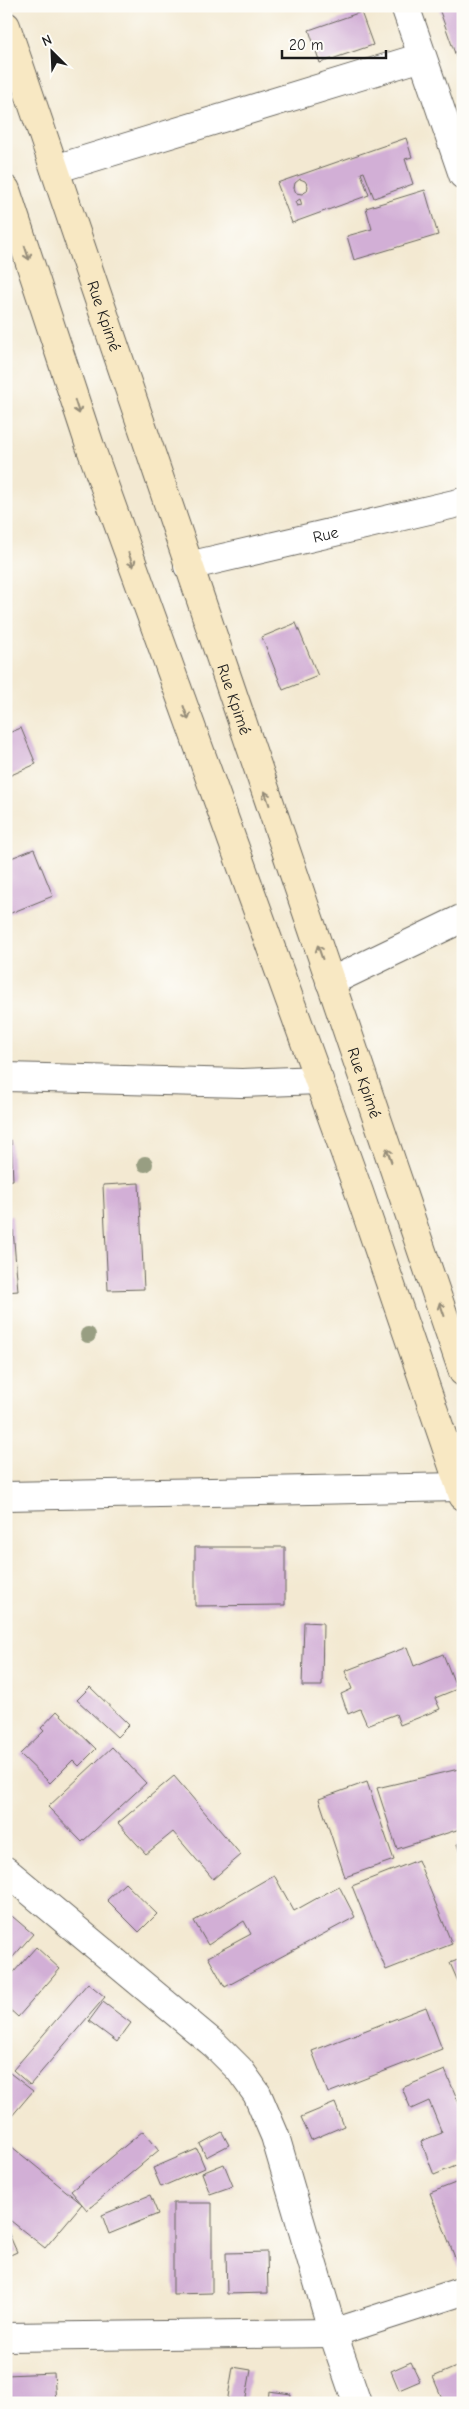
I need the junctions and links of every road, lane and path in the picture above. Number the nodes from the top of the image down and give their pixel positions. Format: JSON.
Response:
{"nodes":[{"id":1,"x":405,"y":6,"type":"edge"},
{"id":2,"x":6,"y":26,"type":"edge"},
{"id":3,"x":422,"y":57,"type":"junction"},
{"id":4,"x":55,"y":169,"type":"junction"},
{"id":5,"x":463,"y":175,"type":"edge"},
{"id":6,"x":6,"y":190,"type":"edge"},
{"id":7,"x":463,"y":502,"type":"edge"},
{"id":8,"x":188,"y":566,"type":"junction"},
{"id":9,"x":463,"y":918,"type":"edge"},
{"id":10,"x":330,"y":982,"type":"junction"},
{"id":11,"x":6,"y":1076,"type":"edge"},
{"id":12,"x":319,"y":1080,"type":"junction"},
{"id":13,"x":463,"y":1372,"type":"edge"},
{"id":14,"x":461,"y":1491,"type":"edge"},
{"id":15,"x":6,"y":1496,"type":"edge"},
{"id":16,"x":6,"y":1871,"type":"edge"},
{"id":17,"x":463,"y":2291,"type":"edge"},
{"id":18,"x":333,"y":2333,"type":"junction"},
{"id":19,"x":6,"y":2337,"type":"edge"},
{"id":20,"x":356,"y":2403,"type":"edge"}],
"edges":[{"from":1,"to":3,"type":"street"},
{"from":2,"to":4,"type":"main road","name":"Rue Kpimé"},
{"from":3,"to":4,"type":"street"},
{"from":3,"to":5,"type":"street"},
{"from":4,"to":8,"type":"main road","name":"Rue Kpimé"},
{"from":6,"to":12,"type":"main road","one_way":true},
{"from":7,"to":8,"type":"street","name":"Rue"},
{"from":10,"to":8,"type":"main road","name":"Rue Kpimé","one_way":true},
{"from":9,"to":10,"type":"street"},
{"from":13,"to":10,"type":"main road","name":"Rue Kpimé","one_way":true},
{"from":11,"to":12,"type":"street"},
{"from":12,"to":14,"type":"main road"},
{"from":14,"to":15,"type":"street"},
{"from":16,"to":18,"type":"street"},
{"from":17,"to":18,"type":"street"},
{"from":18,"to":19,"type":"street"},
{"from":18,"to":20,"type":"street"}]}
